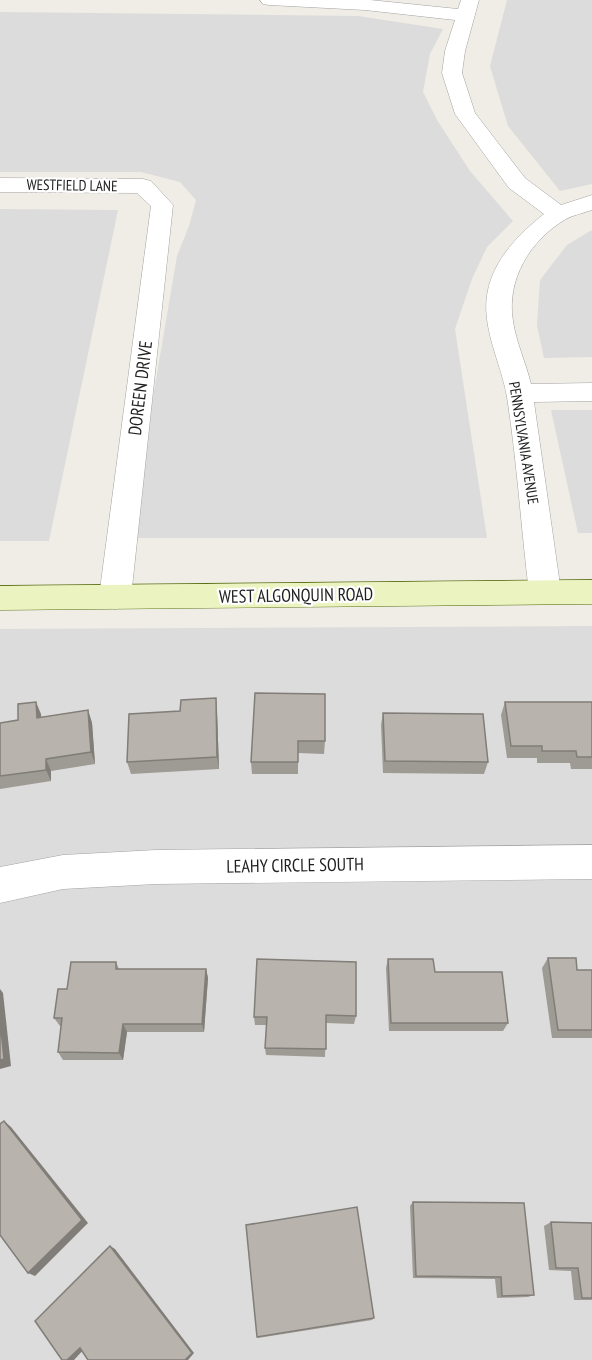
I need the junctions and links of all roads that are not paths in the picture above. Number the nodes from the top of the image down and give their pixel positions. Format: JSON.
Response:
{"nodes":[{"id":1,"x":269,"y":0,"type":"edge"},
{"id":2,"x":467,"y":7,"type":"edge"},
{"id":3,"x":0,"y":184,"type":"edge"},
{"id":4,"x":143,"y":186,"type":"joint"},
{"id":5,"x":592,"y":202,"type":"edge"},
{"id":6,"x":558,"y":214,"type":"junction"},
{"id":7,"x":592,"y":392,"type":"edge"},
{"id":8,"x":519,"y":393,"type":"junction"},
{"id":9,"x":545,"y":592,"type":"junction"},
{"id":10,"x":592,"y":592,"type":"edge"},
{"id":11,"x":115,"y":597,"type":"junction"},
{"id":12,"x":0,"y":598,"type":"edge"},
{"id":13,"x":592,"y":862,"type":"edge"},
{"id":14,"x":0,"y":885,"type":"edge"}],
"edges":[{"from":1,"to":2,"type":"street"},
{"from":2,"to":6,"type":"street"},
{"from":3,"to":4,"type":"street","name":"WESTFIELD LANE"},
{"from":4,"to":11,"type":"street","name":"DOREEN DRIVE"},
{"from":5,"to":6,"type":"street","name":"PENNSYLVANIA AVENUE"},
{"from":6,"to":8,"type":"street","name":"PENNSYLVANIA AVENUE"},
{"from":7,"to":8,"type":"street"},
{"from":8,"to":9,"type":"street","name":"PENNSYLVANIA AVENUE"},
{"from":9,"to":10,"type":"main road","name":"WEST ALGONQUIN ROAD"},
{"from":9,"to":11,"type":"main road","name":"WEST ALGONQUIN ROAD"},
{"from":11,"to":12,"type":"main road","name":"WEST ALGONQUIN ROAD"},
{"from":13,"to":14,"type":"street","name":"LEAHY CIRCLE SOUTH"}]}
